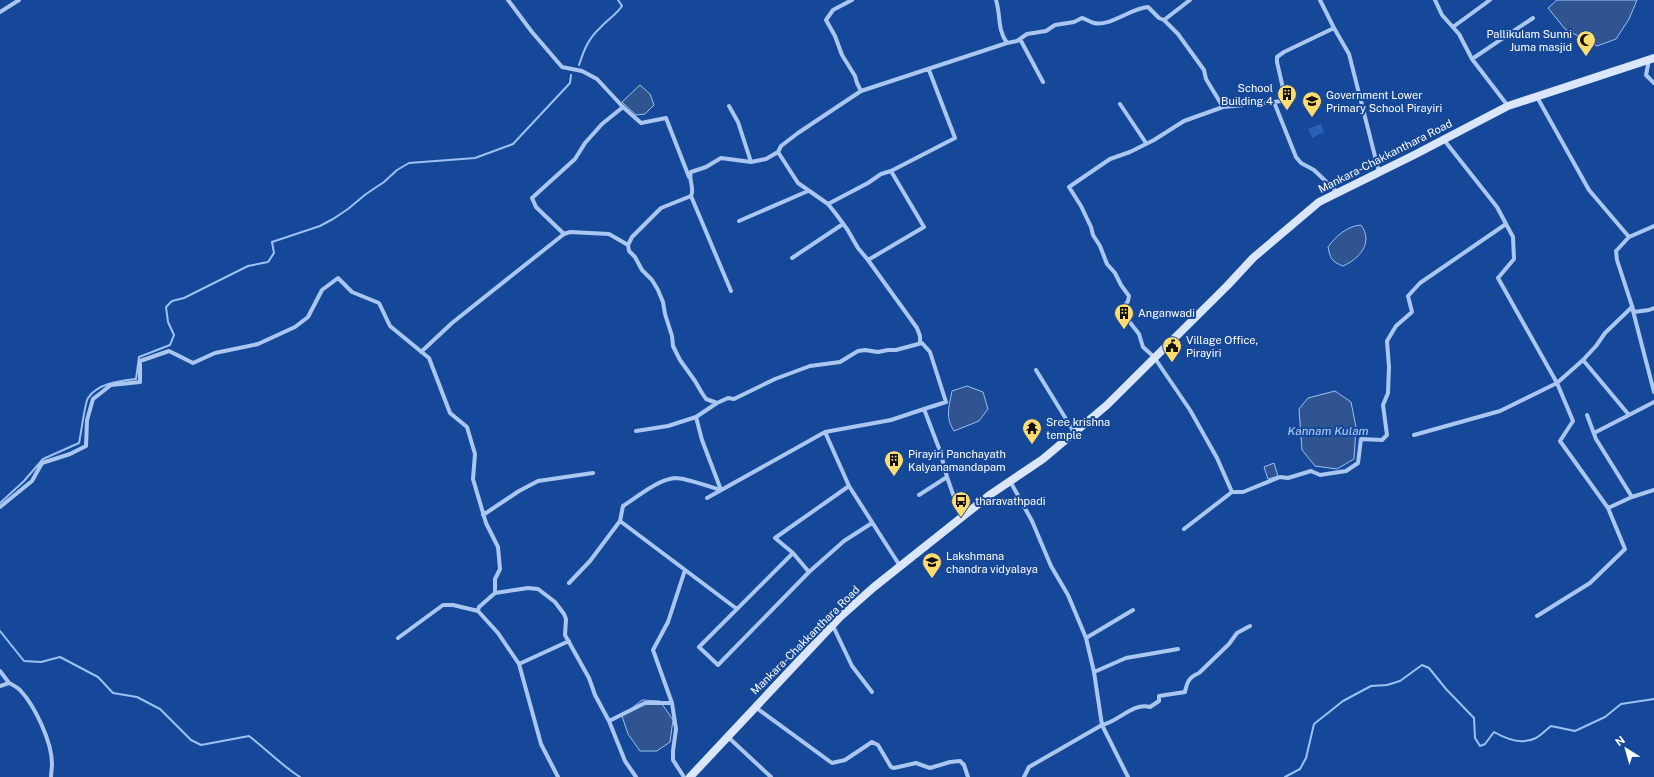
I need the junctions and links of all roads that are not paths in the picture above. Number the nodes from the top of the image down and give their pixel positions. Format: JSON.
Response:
{"nodes":[{"id":1,"x":19,"y":0,"type":"edge"},
{"id":2,"x":508,"y":0,"type":"edge"},
{"id":3,"x":852,"y":0,"type":"edge"},
{"id":4,"x":996,"y":0,"type":"edge"},
{"id":5,"x":1190,"y":0,"type":"edge"},
{"id":6,"x":1320,"y":0,"type":"edge"},
{"id":7,"x":1490,"y":0,"type":"edge"},
{"id":8,"x":1436,"y":1,"type":"edge"},
{"id":9,"x":0,"y":12,"type":"edge"},
{"id":10,"x":1533,"y":18,"type":"dead end"},
{"id":11,"x":1164,"y":20,"type":"junction"},
{"id":12,"x":1452,"y":27,"type":"junction"},
{"id":13,"x":1334,"y":28,"type":"junction"},
{"id":14,"x":1020,"y":39,"type":"junction"},
{"id":15,"x":1007,"y":43,"type":"junction"},
{"id":16,"x":1472,"y":59,"type":"junction"},
{"id":17,"x":1651,"y":59,"type":"edge"},
{"id":18,"x":929,"y":70,"type":"junction"},
{"id":19,"x":1043,"y":82,"type":"dead end"},
{"id":20,"x":1654,"y":83,"type":"edge"},
{"id":21,"x":861,"y":91,"type":"junction"},
{"id":22,"x":1537,"y":96,"type":"junction"},
{"id":23,"x":1274,"y":102,"type":"junction"},
{"id":24,"x":1120,"y":104,"type":"dead end"},
{"id":25,"x":729,"y":106,"type":"dead end"},
{"id":26,"x":1508,"y":106,"type":"junction"},
{"id":27,"x":623,"y":107,"type":"junction"},
{"id":28,"x":1223,"y":107,"type":"junction"},
{"id":29,"x":1444,"y":140,"type":"junction"},
{"id":30,"x":1146,"y":143,"type":"junction"},
{"id":31,"x":778,"y":152,"type":"junction"},
{"id":32,"x":751,"y":162,"type":"junction"},
{"id":33,"x":891,"y":171,"type":"junction"},
{"id":34,"x":1379,"y":172,"type":"junction"},
{"id":35,"x":689,"y":177,"type":"junction"},
{"id":36,"x":808,"y":191,"type":"junction"},
{"id":37,"x":1338,"y":192,"type":"junction"},
{"id":38,"x":691,"y":196,"type":"junction"},
{"id":39,"x":828,"y":204,"type":"junction"},
{"id":40,"x":739,"y":222,"type":"dead end"},
{"id":41,"x":843,"y":224,"type":"junction"},
{"id":42,"x":1506,"y":224,"type":"junction"},
{"id":43,"x":1654,"y":226,"type":"edge"},
{"id":44,"x":564,"y":234,"type":"junction"},
{"id":45,"x":1629,"y":237,"type":"junction"},
{"id":46,"x":628,"y":245,"type":"junction"},
{"id":47,"x":792,"y":258,"type":"dead end"},
{"id":48,"x":868,"y":260,"type":"junction"},
{"id":49,"x":731,"y":291,"type":"dead end"},
{"id":50,"x":1632,"y":307,"type":"junction"},
{"id":51,"x":1654,"y":308,"type":"edge"},
{"id":52,"x":920,"y":343,"type":"junction"},
{"id":53,"x":421,"y":352,"type":"junction"},
{"id":54,"x":1154,"y":357,"type":"junction"},
{"id":55,"x":1583,"y":360,"type":"junction"},
{"id":56,"x":1036,"y":370,"type":"dead end"},
{"id":57,"x":1557,"y":383,"type":"junction"},
{"id":58,"x":1654,"y":392,"type":"edge"},
{"id":59,"x":1654,"y":402,"type":"edge"},
{"id":60,"x":717,"y":403,"type":"junction"},
{"id":61,"x":924,"y":409,"type":"junction"},
{"id":62,"x":1587,"y":415,"type":"dead end"},
{"id":63,"x":1629,"y":415,"type":"junction"},
{"id":64,"x":696,"y":417,"type":"junction"},
{"id":65,"x":636,"y":431,"type":"dead end"},
{"id":66,"x":825,"y":432,"type":"junction"},
{"id":67,"x":1074,"y":432,"type":"junction"},
{"id":68,"x":1594,"y":433,"type":"junction"},
{"id":69,"x":1414,"y":436,"type":"dead end"},
{"id":70,"x":593,"y":473,"type":"dead end"},
{"id":71,"x":947,"y":477,"type":"junction"},
{"id":72,"x":1010,"y":481,"type":"junction"},
{"id":73,"x":849,"y":486,"type":"junction"},
{"id":74,"x":721,"y":490,"type":"junction"},
{"id":75,"x":1654,"y":490,"type":"edge"},
{"id":76,"x":1232,"y":492,"type":"junction"},
{"id":77,"x":919,"y":494,"type":"dead end"},
{"id":78,"x":1632,"y":497,"type":"junction"},
{"id":79,"x":707,"y":498,"type":"dead end"},
{"id":80,"x":0,"y":507,"type":"edge"},
{"id":81,"x":1608,"y":508,"type":"junction"},
{"id":82,"x":483,"y":515,"type":"junction"},
{"id":83,"x":961,"y":518,"type":"junction"},
{"id":84,"x":620,"y":521,"type":"junction"},
{"id":85,"x":872,"y":523,"type":"junction"},
{"id":86,"x":1184,"y":529,"type":"dead end"},
{"id":87,"x":793,"y":553,"type":"junction"},
{"id":88,"x":900,"y":566,"type":"junction"},
{"id":89,"x":685,"y":570,"type":"junction"},
{"id":90,"x":809,"y":572,"type":"junction"},
{"id":91,"x":569,"y":583,"type":"dead end"},
{"id":92,"x":496,"y":593,"type":"junction"},
{"id":93,"x":737,"y":609,"type":"junction"},
{"id":94,"x":1133,"y":610,"type":"dead end"},
{"id":95,"x":478,"y":611,"type":"junction"},
{"id":96,"x":1537,"y":616,"type":"dead end"},
{"id":97,"x":833,"y":625,"type":"junction"},
{"id":98,"x":1250,"y":626,"type":"dead end"},
{"id":99,"x":398,"y":638,"type":"dead end"},
{"id":100,"x":1086,"y":638,"type":"junction"},
{"id":101,"x":569,"y":641,"type":"junction"},
{"id":102,"x":1178,"y":649,"type":"dead end"},
{"id":103,"x":519,"y":664,"type":"junction"},
{"id":104,"x":0,"y":671,"type":"edge"},
{"id":105,"x":1094,"y":672,"type":"junction"},
{"id":106,"x":9,"y":683,"type":"junction"},
{"id":107,"x":0,"y":686,"type":"edge"},
{"id":108,"x":872,"y":692,"type":"dead end"},
{"id":109,"x":672,"y":703,"type":"junction"},
{"id":110,"x":755,"y":706,"type":"junction"},
{"id":111,"x":609,"y":721,"type":"junction"},
{"id":112,"x":1102,"y":724,"type":"junction"},
{"id":113,"x":728,"y":737,"type":"junction"},
{"id":114,"x":51,"y":777,"type":"edge"},
{"id":115,"x":558,"y":777,"type":"edge"},
{"id":116,"x":636,"y":777,"type":"edge"},
{"id":117,"x":684,"y":777,"type":"edge"},
{"id":118,"x":690,"y":777,"type":"edge"},
{"id":119,"x":771,"y":777,"type":"edge"},
{"id":120,"x":968,"y":777,"type":"edge"},
{"id":121,"x":1024,"y":777,"type":"edge"},
{"id":122,"x":1128,"y":777,"type":"edge"}],
"edges":[{"from":1,"to":9,"type":"street"},
{"from":2,"to":27,"type":"street"},
{"from":3,"to":21,"type":"street"},
{"from":4,"to":15,"type":"street"},
{"from":5,"to":11,"type":"street"},
{"from":6,"to":13,"type":"street"},
{"from":7,"to":12,"type":"street"},
{"from":8,"to":12,"type":"street"},
{"from":10,"to":16,"type":"street"},
{"from":11,"to":14,"type":"street"},
{"from":11,"to":28,"type":"street"},
{"from":12,"to":16,"type":"street"},
{"from":13,"to":23,"type":"street"},
{"from":13,"to":34,"type":"street"},
{"from":14,"to":15,"type":"street"},
{"from":14,"to":19,"type":"street"},
{"from":15,"to":18,"type":"street"},
{"from":16,"to":26,"type":"street"},
{"from":17,"to":20,"type":"street"},
{"from":17,"to":22,"type":"main road","name":"Mankara-Chakkanthara Road"},
{"from":18,"to":21,"type":"street"},
{"from":18,"to":33,"type":"street"},
{"from":21,"to":31,"type":"street"},
{"from":22,"to":26,"type":"main road","name":"Mankara-Chakkanthara Road"},
{"from":22,"to":45,"type":"street"},
{"from":23,"to":28,"type":"street"},
{"from":23,"to":37,"type":"street"},
{"from":24,"to":30,"type":"street"},
{"from":25,"to":32,"type":"street"},
{"from":26,"to":29,"type":"main road","name":"Mankara-Chakkanthara Road"},
{"from":27,"to":35,"type":"street"},
{"from":27,"to":44,"type":"street"},
{"from":28,"to":30,"type":"street"},
{"from":29,"to":34,"type":"main road","name":"Mankara-Chakkanthara Road"},
{"from":29,"to":42,"type":"street"},
{"from":30,"to":54,"type":"street"},
{"from":31,"to":32,"type":"street"},
{"from":31,"to":36,"type":"street"},
{"from":32,"to":35,"type":"street"},
{"from":33,"to":39,"type":"street"},
{"from":33,"to":48,"type":"street"},
{"from":34,"to":37,"type":"main road","name":"Mankara-Chakkanthara Road"},
{"from":35,"to":38,"type":"street"},
{"from":36,"to":39,"type":"street"},
{"from":36,"to":40,"type":"street"},
{"from":37,"to":54,"type":"main road","name":"Mankara-Chakkanthara Road"},
{"from":38,"to":46,"type":"street"},
{"from":38,"to":49,"type":"street"},
{"from":39,"to":41,"type":"street"},
{"from":41,"to":47,"type":"street"},
{"from":41,"to":48,"type":"street"},
{"from":42,"to":57,"type":"street"},
{"from":42,"to":76,"type":"street"},
{"from":43,"to":45,"type":"street"},
{"from":44,"to":46,"type":"street"},
{"from":44,"to":53,"type":"street"},
{"from":45,"to":50,"type":"street"},
{"from":46,"to":60,"type":"street"},
{"from":48,"to":52,"type":"street"},
{"from":50,"to":51,"type":"street"},
{"from":50,"to":55,"type":"street"},
{"from":50,"to":58,"type":"street"},
{"from":52,"to":60,"type":"street"},
{"from":52,"to":61,"type":"street"},
{"from":53,"to":80,"type":"street"},
{"from":53,"to":82,"type":"street"},
{"from":54,"to":67,"type":"main road","name":"Mankara-Chakkanthara Road"},
{"from":54,"to":76,"type":"street"},
{"from":55,"to":57,"type":"street"},
{"from":55,"to":63,"type":"street"},
{"from":56,"to":67,"type":"street"},
{"from":57,"to":69,"type":"street"},
{"from":57,"to":81,"type":"street"},
{"from":59,"to":63,"type":"street"},
{"from":60,"to":64,"type":"street"},
{"from":61,"to":66,"type":"street"},
{"from":61,"to":71,"type":"street"},
{"from":62,"to":68,"type":"street"},
{"from":63,"to":68,"type":"street"},
{"from":64,"to":65,"type":"street"},
{"from":64,"to":74,"type":"street"},
{"from":66,"to":73,"type":"street"},
{"from":66,"to":74,"type":"street"},
{"from":67,"to":72,"type":"main road","name":"Mankara-Chakkanthara Road"},
{"from":68,"to":78,"type":"street"},
{"from":70,"to":82,"type":"street"},
{"from":71,"to":77,"type":"street"},
{"from":71,"to":83,"type":"street"},
{"from":72,"to":83,"type":"main road","name":"Mankara-Chakkanthara Road"},
{"from":72,"to":100,"type":"street"},
{"from":73,"to":85,"type":"street"},
{"from":73,"to":87,"type":"street"},
{"from":74,"to":79,"type":"street"},
{"from":74,"to":84,"type":"street"},
{"from":75,"to":78,"type":"street"},
{"from":76,"to":86,"type":"street"},
{"from":78,"to":81,"type":"street"},
{"from":81,"to":96,"type":"street"},
{"from":82,"to":92,"type":"street"},
{"from":83,"to":88,"type":"main road","name":"Mankara-Chakkanthara Road"},
{"from":84,"to":89,"type":"street"},
{"from":84,"to":91,"type":"street"},
{"from":85,"to":88,"type":"street"},
{"from":85,"to":90,"type":"street"},
{"from":87,"to":90,"type":"street"},
{"from":87,"to":93,"type":"street"},
{"from":88,"to":97,"type":"main road","name":"Mankara-Chakkanthara Road"},
{"from":89,"to":93,"type":"street"},
{"from":89,"to":109,"type":"street"},
{"from":90,"to":93,"type":"street"},
{"from":92,"to":95,"type":"street"},
{"from":92,"to":101,"type":"street"},
{"from":94,"to":100,"type":"street"},
{"from":95,"to":99,"type":"street"},
{"from":95,"to":103,"type":"street"},
{"from":97,"to":108,"type":"street"},
{"from":97,"to":110,"type":"main road","name":"Mankara-Chakkanthara Road"},
{"from":98,"to":112,"type":"street"},
{"from":100,"to":105,"type":"street"},
{"from":101,"to":103,"type":"street"},
{"from":101,"to":111,"type":"street"},
{"from":102,"to":105,"type":"street"},
{"from":103,"to":115,"type":"street"},
{"from":104,"to":106,"type":"street"},
{"from":105,"to":112,"type":"street"},
{"from":106,"to":107,"type":"street"},
{"from":106,"to":114,"type":"street"},
{"from":109,"to":111,"type":"street"},
{"from":109,"to":117,"type":"street"},
{"from":110,"to":113,"type":"main road","name":"Mankara-Chakkanthara Road"},
{"from":110,"to":120,"type":"street"},
{"from":111,"to":116,"type":"street"},
{"from":112,"to":121,"type":"street"},
{"from":112,"to":122,"type":"street"},
{"from":113,"to":118,"type":"main road","name":"Mankara-Chakkanthara Road"},
{"from":113,"to":119,"type":"street"}]}
